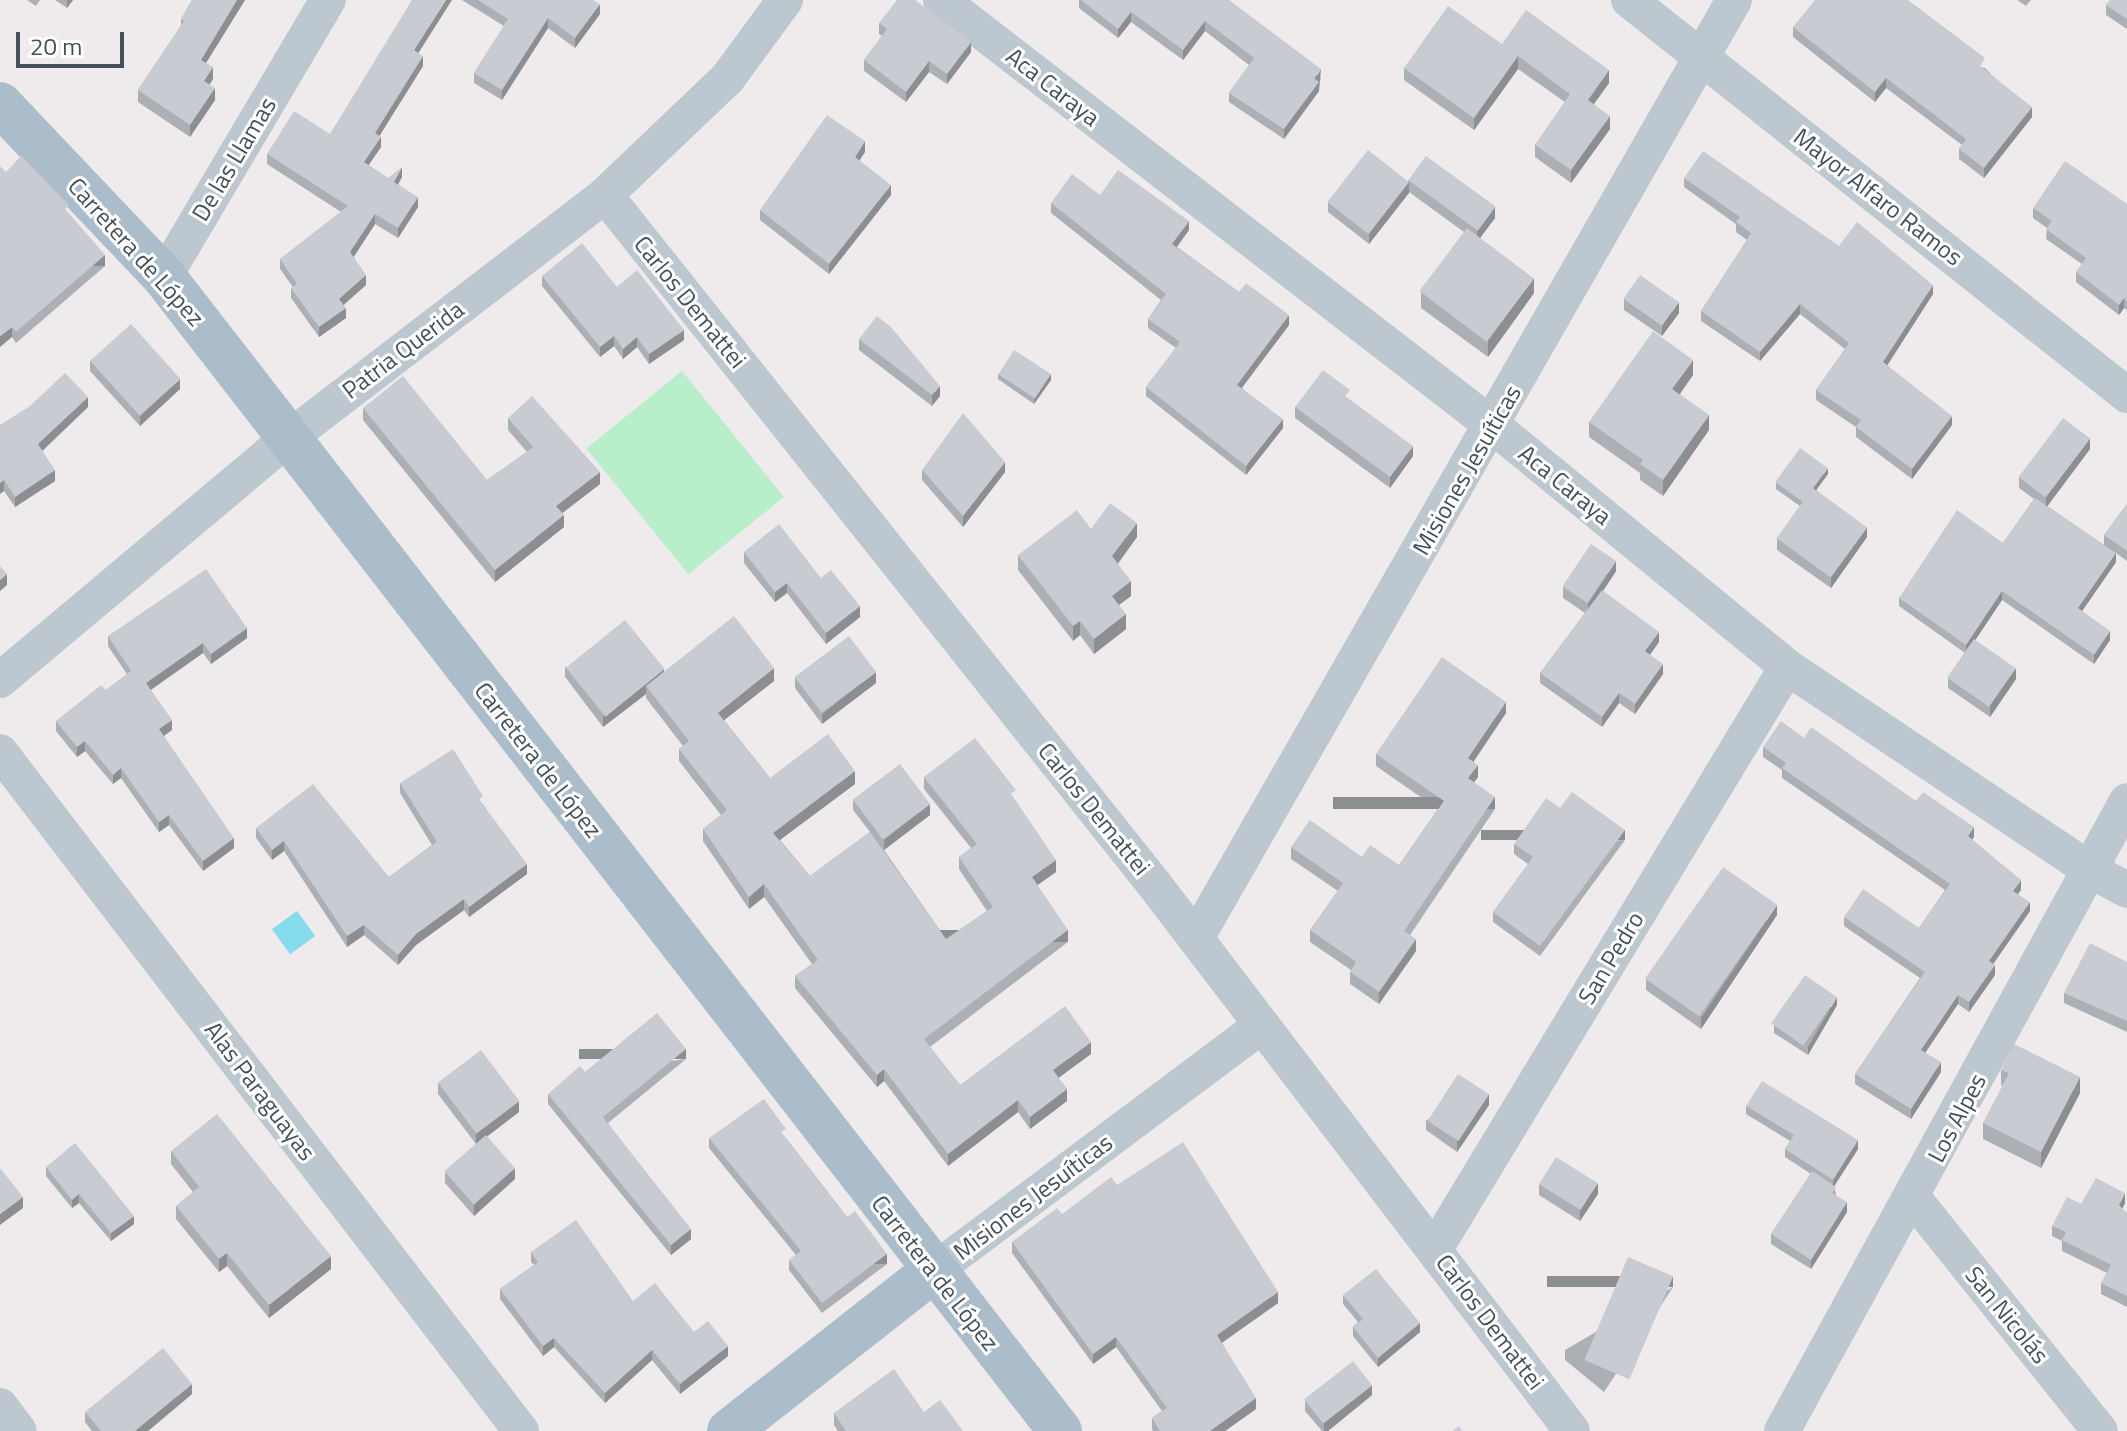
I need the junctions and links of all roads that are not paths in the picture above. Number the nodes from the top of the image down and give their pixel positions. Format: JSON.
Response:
{"nodes":[{"id":1,"x":328,"y":0,"type":"edge"},
{"id":2,"x":785,"y":0,"type":"edge"},
{"id":3,"x":941,"y":0,"type":"edge"},
{"id":4,"x":1629,"y":0,"type":"edge"},
{"id":5,"x":1734,"y":0,"type":"edge"},
{"id":6,"x":1702,"y":58,"type":"junction"},
{"id":7,"x":0,"y":104,"type":"edge"},
{"id":8,"x":605,"y":195,"type":"junction"},
{"id":9,"x":164,"y":277,"type":"junction"},
{"id":10,"x":2127,"y":395,"type":"edge"},
{"id":11,"x":1493,"y":426,"type":"junction"},
{"id":12,"x":290,"y":437,"type":"junction"},
{"id":13,"x":1787,"y":667,"type":"junction"},
{"id":14,"x":0,"y":680,"type":"edge"},
{"id":15,"x":0,"y":752,"type":"edge"},
{"id":16,"x":2127,"y":801,"type":"edge"},
{"id":17,"x":2090,"y":870,"type":"junction"},
{"id":18,"x":2127,"y":890,"type":"edge"},
{"id":19,"x":1196,"y":938,"type":"junction"},
{"id":20,"x":1262,"y":1025,"type":"junction"},
{"id":21,"x":1914,"y":1199,"type":"junction"},
{"id":22,"x":1435,"y":1249,"type":"junction"},
{"id":23,"x":932,"y":1272,"type":"junction"},
{"id":24,"x":0,"y":1406,"type":"edge"},
{"id":25,"x":19,"y":1431,"type":"edge"},
{"id":26,"x":521,"y":1431,"type":"edge"},
{"id":27,"x":729,"y":1431,"type":"edge"},
{"id":28,"x":1060,"y":1431,"type":"edge"},
{"id":29,"x":1572,"y":1431,"type":"edge"},
{"id":30,"x":1782,"y":1431,"type":"edge"},
{"id":31,"x":2100,"y":1431,"type":"edge"}],
"edges":[{"from":1,"to":9,"type":"street","name":"De las Llamas"},
{"from":2,"to":8,"type":"street","name":"Patria Querida"},
{"from":3,"to":11,"type":"street","name":"Aca Caraya"},
{"from":4,"to":6,"type":"street","name":"Mayor Alfaro Ramos"},
{"from":5,"to":6,"type":"street","name":"Misiones Jesuíticas"},
{"from":6,"to":10,"type":"street","name":"Mayor Alfaro Ramos"},
{"from":6,"to":11,"type":"street","name":"Misiones Jesuíticas"},
{"from":7,"to":9,"type":"main road","name":"Carretera de López"},
{"from":8,"to":12,"type":"street","name":"Patria Querida"},
{"from":8,"to":19,"type":"street","name":"Carlos Demattei"},
{"from":9,"to":12,"type":"main road","name":"Carretera de López"},
{"from":11,"to":13,"type":"street","name":"Aca Caraya"},
{"from":11,"to":19,"type":"street","name":"Misiones Jesuíticas"},
{"from":12,"to":14,"type":"street","name":"Patria Querida"},
{"from":12,"to":23,"type":"main road","name":"Carretera de López"},
{"from":13,"to":17,"type":"street","name":"Aca Caraya"},
{"from":13,"to":22,"type":"street","name":"San Pedro"},
{"from":15,"to":26,"type":"street","name":"Alas Paraguayas"},
{"from":16,"to":17,"type":"street","name":"Los Alpes"},
{"from":17,"to":18,"type":"street","name":"Aca Caraya"},
{"from":17,"to":21,"type":"street","name":"Los Alpes"},
{"from":19,"to":20,"type":"street","name":"Carlos Demattei"},
{"from":20,"to":22,"type":"street","name":"Carlos Demattei"},
{"from":20,"to":23,"type":"street","name":"Misiones Jesuíticas"},
{"from":21,"to":30,"type":"street","name":"Los Alpes"},
{"from":21,"to":31,"type":"street","name":"San Nicolás"},
{"from":22,"to":29,"type":"street","name":"Carlos Demattei"},
{"from":23,"to":27,"type":"main road","name":"Misiones Jesuíticas"},
{"from":23,"to":28,"type":"main road","name":"Carretera de López"},
{"from":24,"to":25,"type":"street"}]}
